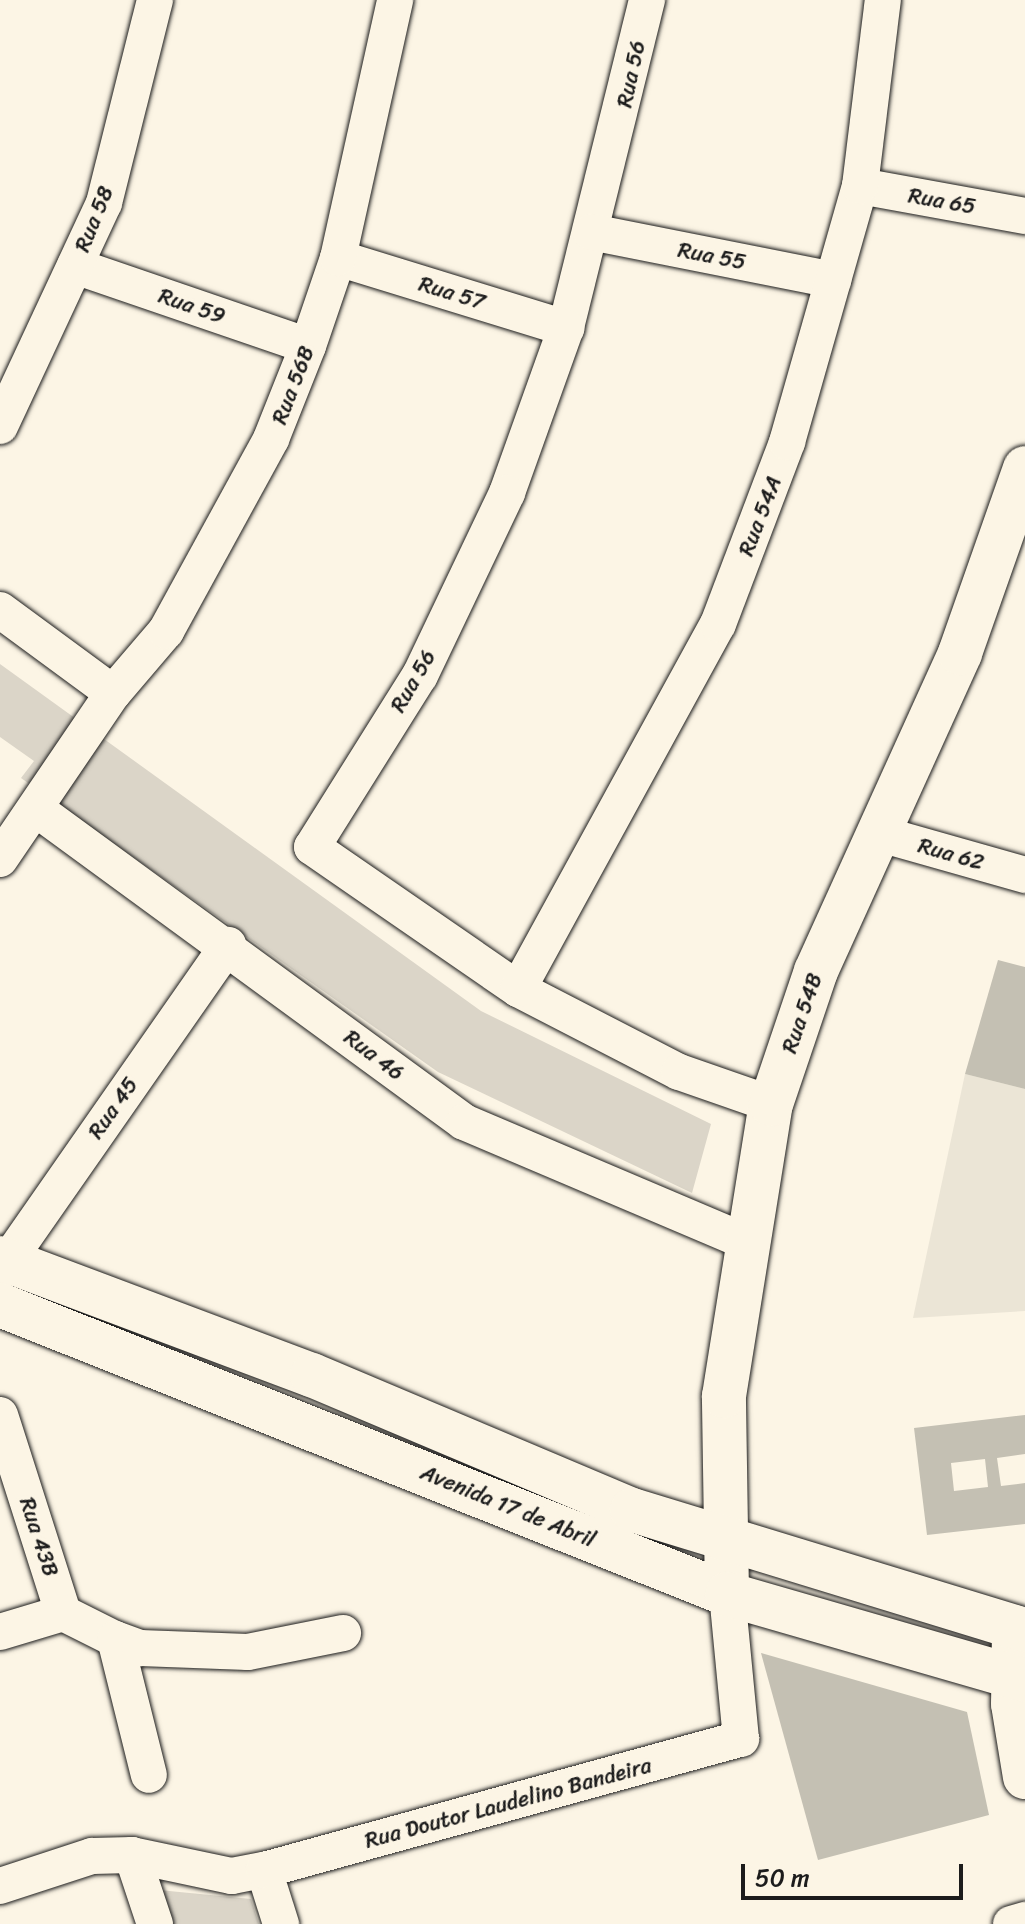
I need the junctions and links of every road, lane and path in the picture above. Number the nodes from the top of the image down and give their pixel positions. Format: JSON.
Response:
{"nodes":[{"id":1,"x":155,"y":0,"type":"edge"},
{"id":2,"x":395,"y":0,"type":"edge"},
{"id":3,"x":647,"y":0,"type":"edge"},
{"id":4,"x":883,"y":0,"type":"edge"},
{"id":5,"x":860,"y":186,"type":"junction"},
{"id":6,"x":1025,"y":216,"type":"edge"},
{"id":7,"x":591,"y":232,"type":"junction"},
{"id":8,"x":338,"y":258,"type":"junction"},
{"id":9,"x":75,"y":266,"type":"junction"},
{"id":10,"x":833,"y":280,"type":"junction"},
{"id":11,"x":566,"y":328,"type":"junction"},
{"id":12,"x":308,"y":346,"type":"junction"},
{"id":13,"x":0,"y":426,"type":"edge"},
{"id":14,"x":1025,"y":468,"type":"edge"},
{"id":15,"x":0,"y":610,"type":"edge"},
{"id":16,"x":113,"y":693,"type":"junction"},
{"id":17,"x":36,"y":809,"type":"junction"},
{"id":18,"x":877,"y":833,"type":"junction"},
{"id":19,"x":0,"y":859,"type":"edge"},
{"id":20,"x":1025,"y":875,"type":"edge"},
{"id":21,"x":228,"y":945,"type":"junction"},
{"id":22,"x":518,"y":989,"type":"junction"},
{"id":23,"x":771,"y":1104,"type":"junction"},
{"id":24,"x":747,"y":1242,"type":"junction"},
{"id":25,"x":2,"y":1263,"type":"edge"},
{"id":26,"x":0,"y":1305,"type":"edge"},
{"id":27,"x":0,"y":1415,"type":"edge"},
{"id":28,"x":723,"y":1542,"type":"junction"},
{"id":29,"x":727,"y":1594,"type":"junction"},
{"id":30,"x":63,"y":1613,"type":"junction"},
{"id":31,"x":1019,"y":1629,"type":"edge"},
{"id":32,"x":0,"y":1632,"type":"edge"},
{"id":33,"x":343,"y":1633,"type":"dead end"},
{"id":34,"x":115,"y":1639,"type":"junction"},
{"id":35,"x":1018,"y":1678,"type":"edge"},
{"id":36,"x":149,"y":1775,"type":"dead end"},
{"id":37,"x":1025,"y":1777,"type":"edge"},
{"id":38,"x":132,"y":1855,"type":"junction"},
{"id":39,"x":264,"y":1870,"type":"junction"},
{"id":40,"x":0,"y":1886,"type":"edge"},
{"id":41,"x":1025,"y":1920,"type":"edge"},
{"id":42,"x":155,"y":1924,"type":"edge"},
{"id":43,"x":281,"y":1924,"type":"edge"},
{"id":44,"x":1011,"y":1924,"type":"edge"}],
"edges":[{"from":1,"to":9,"type":"street","name":"Rua 58"},
{"from":2,"to":8,"type":"street","name":"Rua 56B"},
{"from":3,"to":7,"type":"street","name":"Rua 56"},
{"from":4,"to":5,"type":"street","name":"Rua 54A"},
{"from":5,"to":6,"type":"street","name":"Rua 65"},
{"from":5,"to":10,"type":"street","name":"Rua 54A"},
{"from":7,"to":10,"type":"street","name":"Rua 55"},
{"from":7,"to":11,"type":"street","name":"Rua 56"},
{"from":8,"to":11,"type":"street","name":"Rua 57"},
{"from":8,"to":12,"type":"street","name":"Rua 56B"},
{"from":9,"to":12,"type":"street","name":"Rua 59"},
{"from":9,"to":13,"type":"street","name":"Rua 58"},
{"from":10,"to":22,"type":"street","name":"Rua 54A"},
{"from":11,"to":22,"type":"street","name":"Rua 56"},
{"from":12,"to":16,"type":"street","name":"Rua 56B"},
{"from":14,"to":18,"type":"main road","name":"Rua 54B"},
{"from":15,"to":16,"type":"street"},
{"from":16,"to":17,"type":"street","name":"Rua 56B"},
{"from":17,"to":19,"type":"street","name":"Rua 56B"},
{"from":17,"to":21,"type":"street","name":"Rua 46"},
{"from":18,"to":20,"type":"street","name":"Rua 62"},
{"from":18,"to":23,"type":"main road","name":"Rua 54B"},
{"from":21,"to":24,"type":"street","name":"Rua 46"},
{"from":21,"to":25,"type":"street","name":"Rua 45"},
{"from":22,"to":23,"type":"street","name":"Rua 56"},
{"from":23,"to":24,"type":"main road","name":"Rua 54B"},
{"from":24,"to":28,"type":"main road","name":"Rua 54B"},
{"from":25,"to":28,"type":"main road","name":"Avenida 17 de Abril"},
{"from":26,"to":29,"type":"main road","name":"Avenida 17 de Abril"},
{"from":27,"to":30,"type":"street","name":"Rua 43B"},
{"from":28,"to":29,"type":"main road","name":"Rua 54B"},
{"from":28,"to":31,"type":"main road","name":"Avenida 17 de Abril"},
{"from":29,"to":35,"type":"main road","name":"Avenida 17 de Abril"},
{"from":29,"to":39,"type":"street","name":"Rua Doutor Laudelino Bandeira"},
{"from":30,"to":32,"type":"street"},
{"from":30,"to":34,"type":"street"},
{"from":31,"to":35,"type":"main road"},
{"from":33,"to":34,"type":"street"},
{"from":34,"to":36,"type":"street"},
{"from":35,"to":37,"type":"main road"},
{"from":38,"to":39,"type":"street","name":"Rua Doutor Laudelino Bandeira"},
{"from":38,"to":40,"type":"street","name":"Rua Doutor Laudelino Bandeira"},
{"from":38,"to":42,"type":"street"},
{"from":39,"to":43,"type":"street"},
{"from":41,"to":44,"type":"street"}]}
